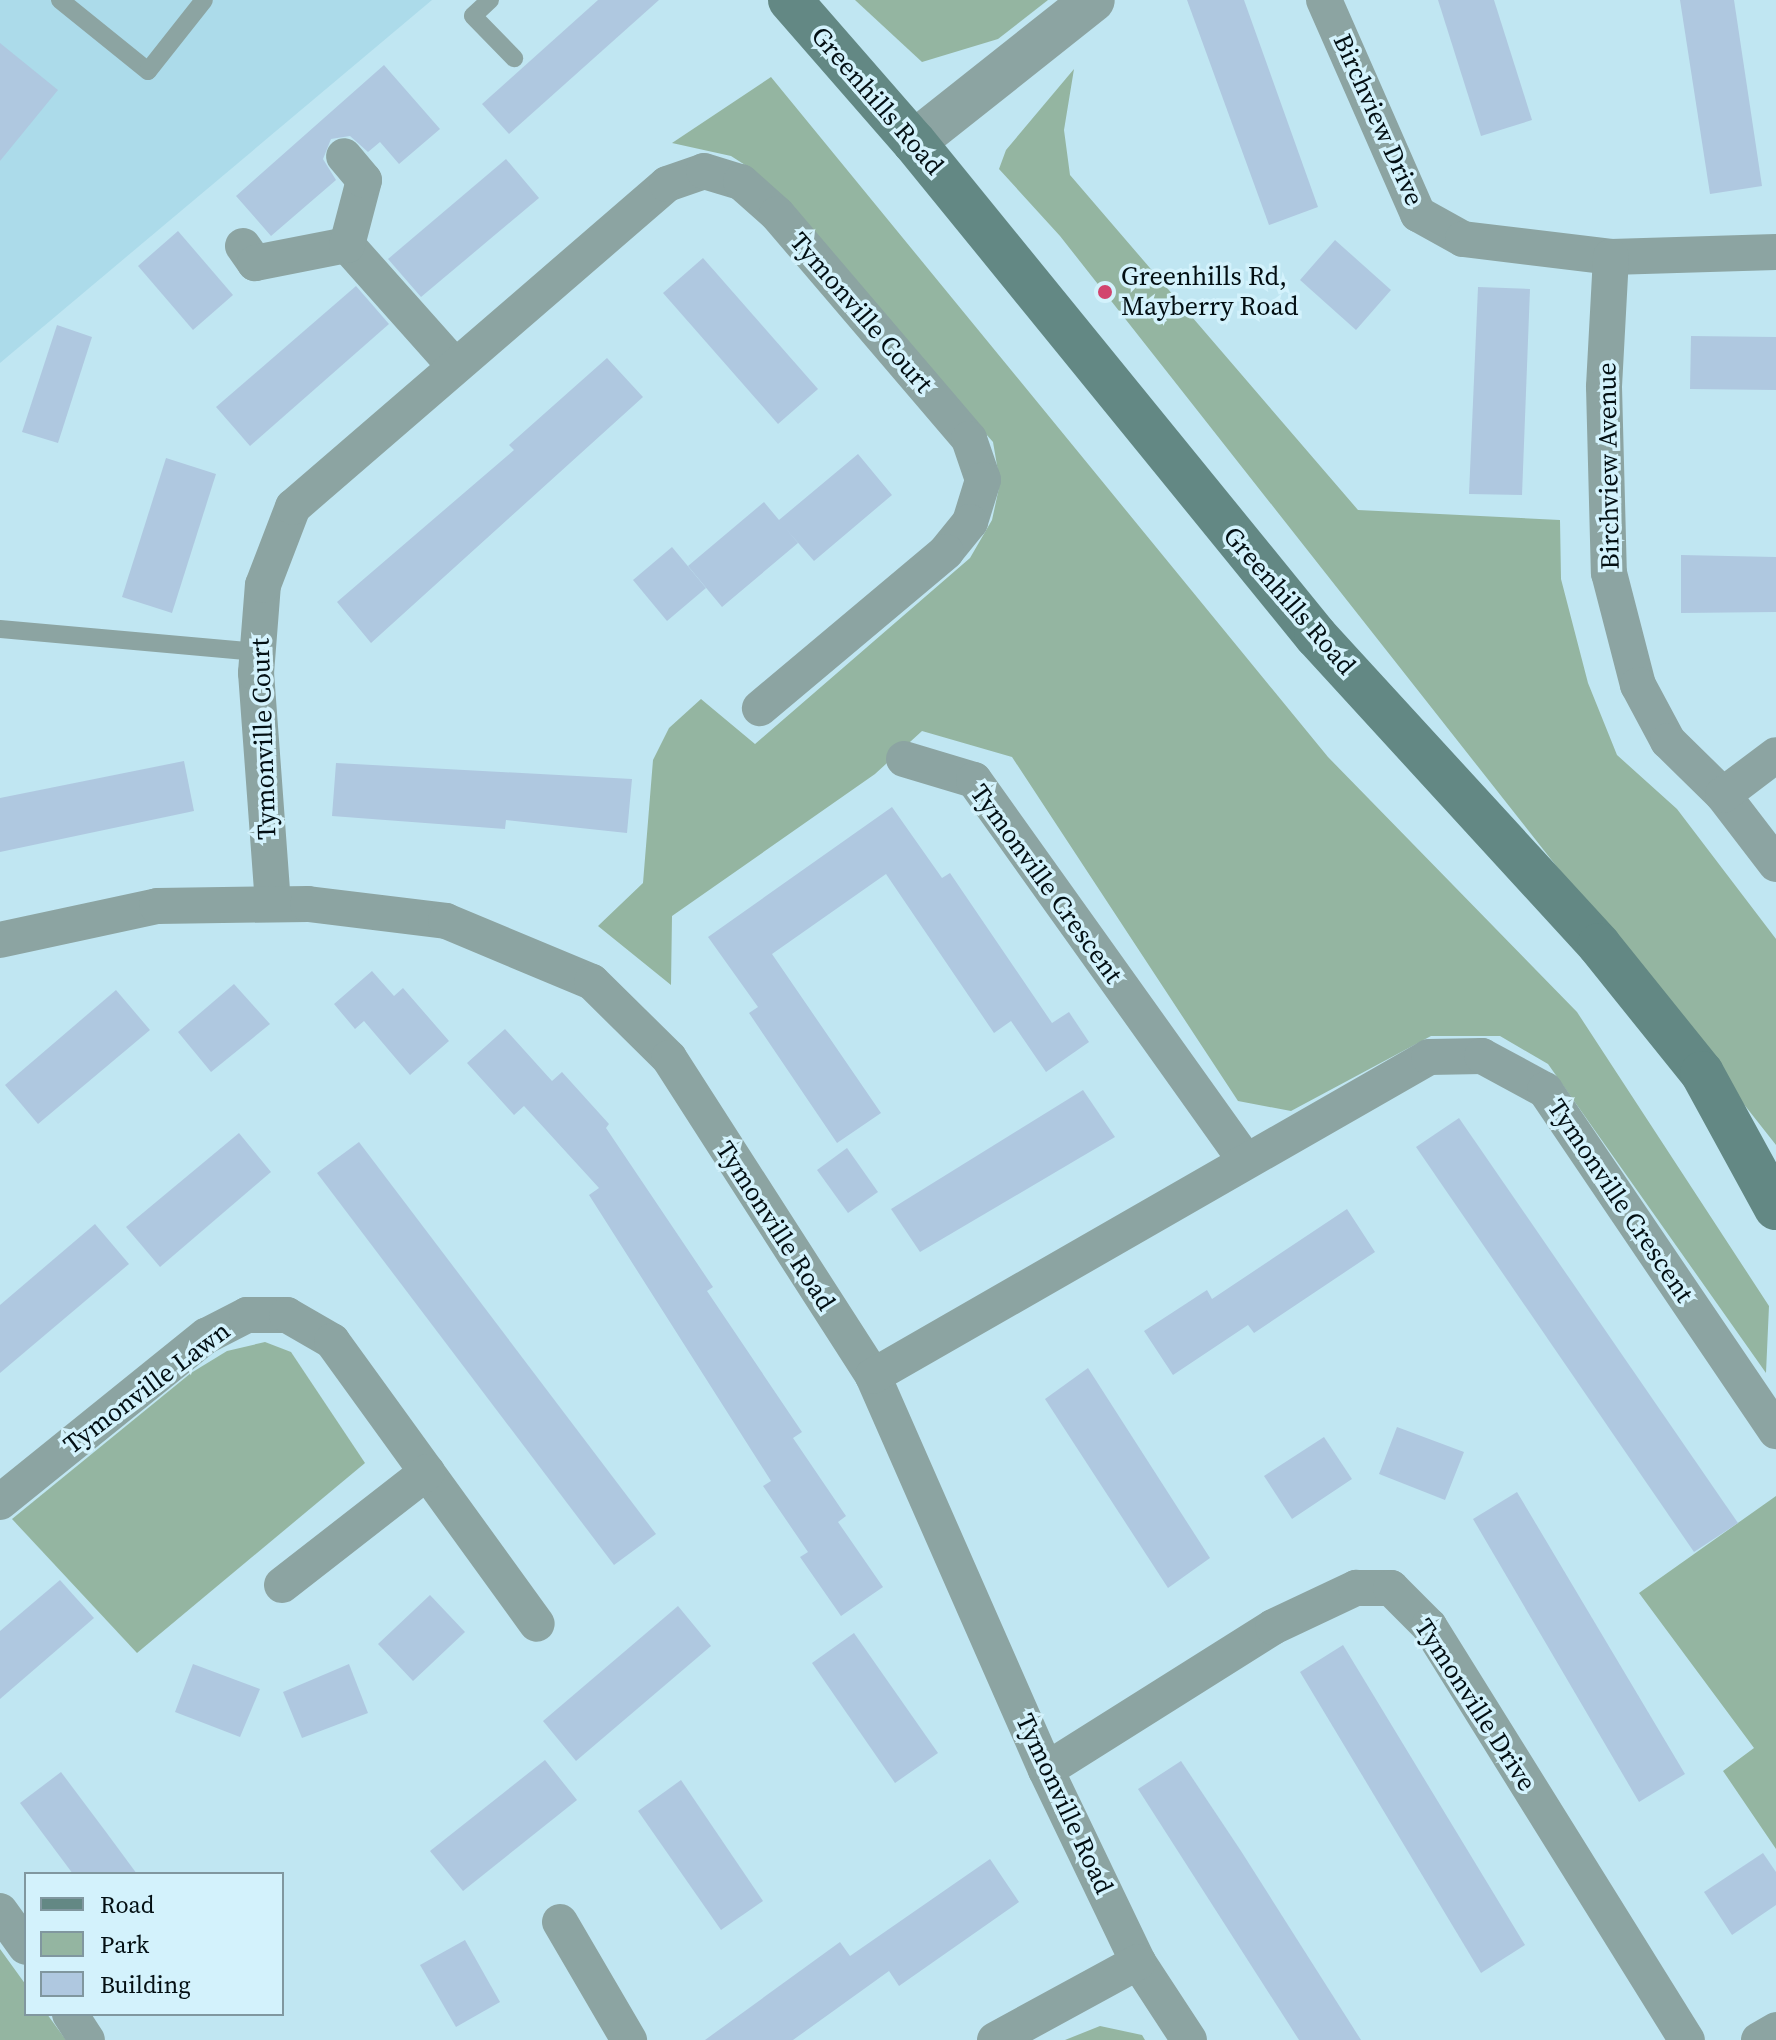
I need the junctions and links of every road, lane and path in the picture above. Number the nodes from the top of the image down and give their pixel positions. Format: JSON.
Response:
{"nodes":[{"id":1,"x":60,"y":0,"type":"edge"},
{"id":2,"x":204,"y":0,"type":"edge"},
{"id":3,"x":490,"y":0,"type":"edge"},
{"id":4,"x":790,"y":0,"type":"edge"},
{"id":5,"x":1093,"y":0,"type":"edge"},
{"id":6,"x":1324,"y":0,"type":"edge"},
{"id":7,"x":514,"y":58,"type":"dead end"},
{"id":8,"x":914,"y":142,"type":"junction"},
{"id":9,"x":344,"y":156,"type":"dead end"},
{"id":10,"x":347,"y":245,"type":"junction"},
{"id":11,"x":243,"y":246,"type":"dead end"},
{"id":12,"x":1776,"y":252,"type":"edge"},
{"id":13,"x":1611,"y":257,"type":"junction"},
{"id":14,"x":454,"y":365,"type":"junction"},
{"id":15,"x":0,"y":629,"type":"edge"},
{"id":16,"x":257,"y":652,"type":"junction"},
{"id":17,"x":760,"y":708,"type":"dead end"},
{"id":18,"x":1776,"y":755,"type":"edge"},
{"id":19,"x":904,"y":759,"type":"dead end"},
{"id":20,"x":1723,"y":795,"type":"junction"},
{"id":21,"x":1776,"y":864,"type":"edge"},
{"id":22,"x":273,"y":904,"type":"junction"},
{"id":23,"x":0,"y":940,"type":"edge"},
{"id":24,"x":1246,"y":1161,"type":"junction"},
{"id":25,"x":1776,"y":1208,"type":"edge"},
{"id":26,"x":873,"y":1376,"type":"junction"},
{"id":27,"x":1776,"y":1431,"type":"edge"},
{"id":28,"x":427,"y":1472,"type":"junction"},
{"id":29,"x":0,"y":1502,"type":"edge"},
{"id":30,"x":282,"y":1585,"type":"dead end"},
{"id":31,"x":537,"y":1624,"type":"dead end"},
{"id":32,"x":1046,"y":1770,"type":"junction"},
{"id":33,"x":0,"y":1911,"type":"edge"},
{"id":34,"x":560,"y":1922,"type":"dead end"},
{"id":35,"x":24,"y":1944,"type":"edge"},
{"id":36,"x":1138,"y":1962,"type":"junction"},
{"id":37,"x":71,"y":2016,"type":"edge"},
{"id":38,"x":1776,"y":2030,"type":"edge"},
{"id":39,"x":87,"y":2040,"type":"edge"},
{"id":40,"x":629,"y":2040,"type":"edge"},
{"id":41,"x":995,"y":2040,"type":"edge"},
{"id":42,"x":1189,"y":2040,"type":"edge"},
{"id":43,"x":1687,"y":2040,"type":"edge"},
{"id":44,"x":1759,"y":2040,"type":"edge"}],
"edges":[{"from":1,"to":2,"type":"lane"},
{"from":3,"to":7,"type":"lane"},
{"from":4,"to":8,"type":"main road","name":"Greenhills Road"},
{"from":5,"to":8,"type":"street"},
{"from":6,"to":13,"type":"street","name":"Birchview Drive"},
{"from":8,"to":25,"type":"main road","name":"Greenhills Road"},
{"from":9,"to":10,"type":"street"},
{"from":10,"to":11,"type":"street"},
{"from":10,"to":14,"type":"street"},
{"from":12,"to":13,"type":"street","name":"Birchview Drive"},
{"from":13,"to":20,"type":"street","name":"Birchview Avenue"},
{"from":14,"to":16,"type":"street","name":"Tymonville Court"},
{"from":14,"to":17,"type":"street","name":"Tymonville Court"},
{"from":15,"to":16,"type":"lane"},
{"from":16,"to":22,"type":"street","name":"Tymonville Court"},
{"from":18,"to":20,"type":"street"},
{"from":19,"to":24,"type":"street","name":"Tymonville Crescent"},
{"from":20,"to":21,"type":"street","name":"Birchview Avenue"},
{"from":22,"to":23,"type":"street","name":"Tymonville Road"},
{"from":22,"to":26,"type":"street","name":"Tymonville Road"},
{"from":24,"to":26,"type":"street","name":"Tymonville Crescent"},
{"from":24,"to":27,"type":"street","name":"Tymonville Crescent"},
{"from":26,"to":32,"type":"street","name":"Tymonville Road"},
{"from":28,"to":29,"type":"street","name":"Tymonville Lawn"},
{"from":28,"to":30,"type":"street"},
{"from":28,"to":31,"type":"street","name":"Tymonville Lawn"},
{"from":32,"to":36,"type":"street","name":"Tymonville Road"},
{"from":32,"to":43,"type":"street","name":"Tymonville Drive"},
{"from":33,"to":35,"type":"street"},
{"from":34,"to":40,"type":"street"},
{"from":36,"to":41,"type":"street"},
{"from":36,"to":42,"type":"street","name":"Tymonville Road"},
{"from":37,"to":39,"type":"street"},
{"from":38,"to":44,"type":"street"}]}
